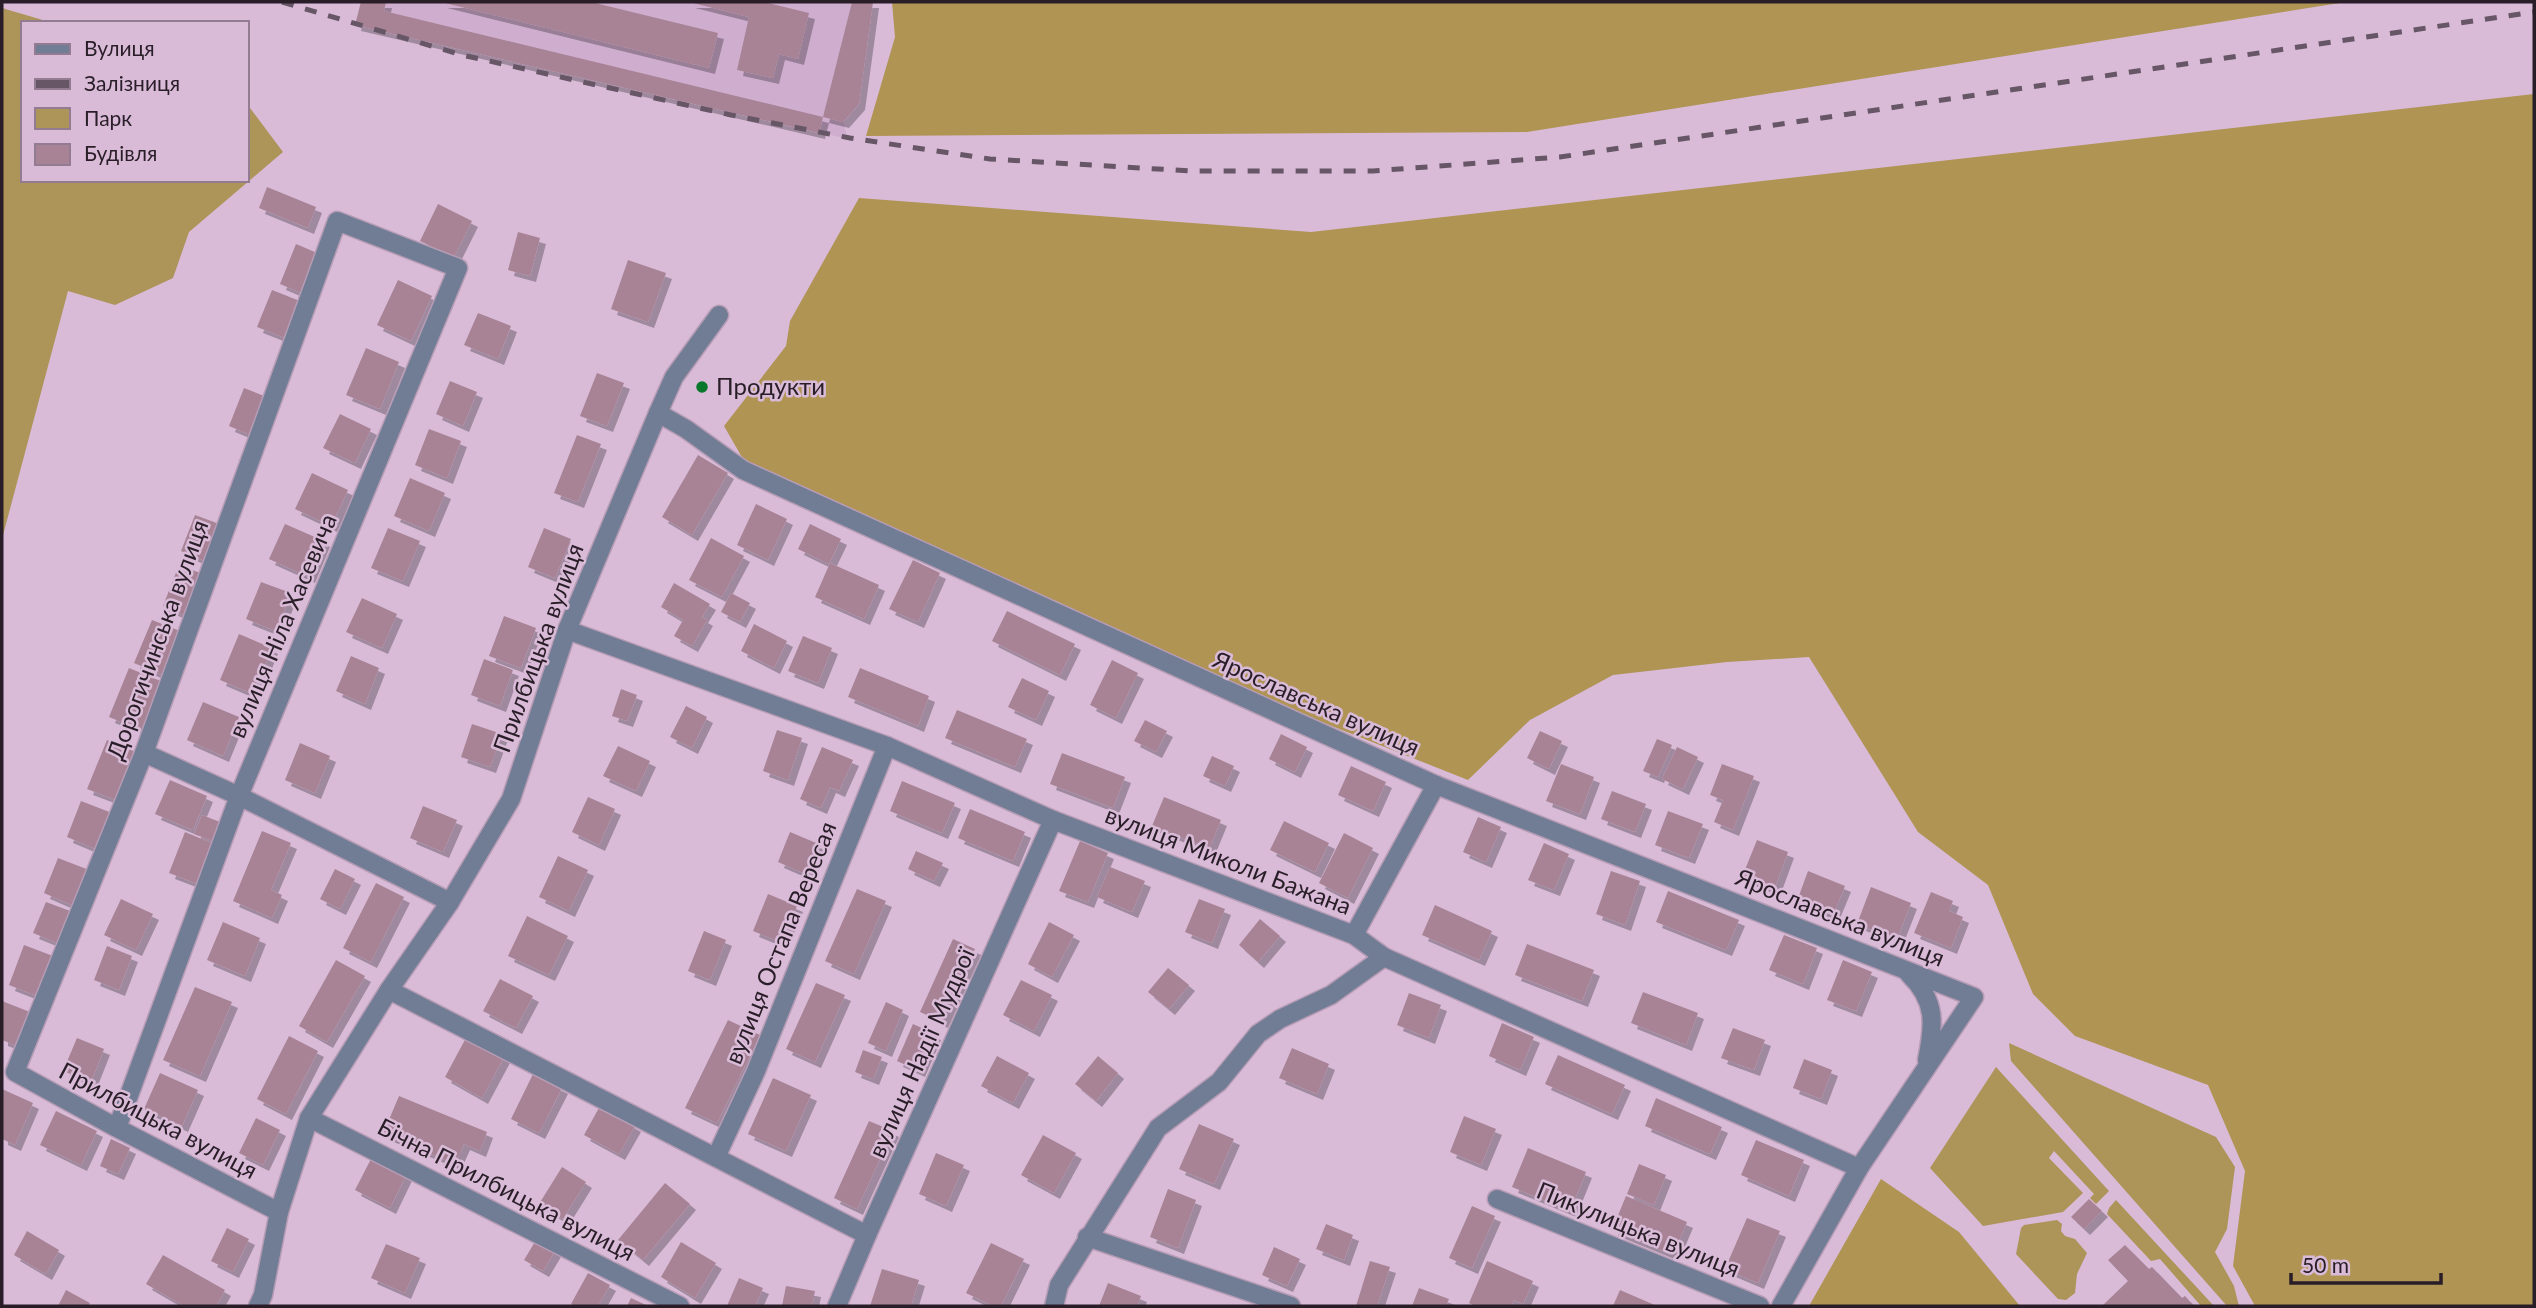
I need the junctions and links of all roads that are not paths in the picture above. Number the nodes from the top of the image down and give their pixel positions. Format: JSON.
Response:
{"nodes":[{"id":1,"x":337,"y":221,"type":"joint"},
{"id":2,"x":719,"y":315,"type":"dead end"},
{"id":3,"x":658,"y":413,"type":"junction"},
{"id":4,"x":567,"y":630,"type":"junction"},
{"id":5,"x":887,"y":746,"type":"junction"},
{"id":6,"x":144,"y":753,"type":"junction"},
{"id":7,"x":1436,"y":785,"type":"junction"},
{"id":8,"x":239,"y":796,"type":"junction"},
{"id":9,"x":1053,"y":820,"type":"junction"},
{"id":10,"x":450,"y":902,"type":"junction"},
{"id":11,"x":1354,"y":935,"type":"junction"},
{"id":12,"x":1384,"y":957,"type":"junction"},
{"id":13,"x":1904,"y":969,"type":"junction"},
{"id":14,"x":389,"y":990,"type":"junction"},
{"id":15,"x":1925,"y":1068,"type":"junction"},
{"id":16,"x":16,"y":1072,"type":"joint"},
{"id":17,"x":309,"y":1118,"type":"junction"},
{"id":18,"x":117,"y":1128,"type":"junction"},
{"id":19,"x":716,"y":1157,"type":"junction"},
{"id":20,"x":1859,"y":1168,"type":"junction"},
{"id":21,"x":1497,"y":1199,"type":"dead end"},
{"id":22,"x":279,"y":1212,"type":"junction"},
{"id":23,"x":867,"y":1236,"type":"junction"},
{"id":24,"x":1087,"y":1237,"type":"junction"},
{"id":25,"x":258,"y":1306,"type":"edge"},
{"id":26,"x":680,"y":1306,"type":"edge"},
{"id":27,"x":837,"y":1306,"type":"edge"},
{"id":28,"x":1054,"y":1306,"type":"edge"},
{"id":29,"x":1291,"y":1306,"type":"edge"},
{"id":30,"x":1760,"y":1306,"type":"edge"},
{"id":31,"x":1782,"y":1306,"type":"edge"}],
"edges":[{"from":1,"to":6,"type":"street","name":"Дорогичинська вулиця"},
{"from":1,"to":8,"type":"street","name":"вулиця Ніла Хасевича"},
{"from":2,"to":3,"type":"street","name":"Прилбицька вулиця"},
{"from":3,"to":4,"type":"street","name":"Прилбицька вулиця"},
{"from":3,"to":7,"type":"street","name":"Ярославська вулиця"},
{"from":4,"to":5,"type":"street","name":"вулиця Миколи Бажана"},
{"from":4,"to":10,"type":"street","name":"Прилбицька вулиця"},
{"from":5,"to":9,"type":"street","name":"вулиця Миколи Бажана"},
{"from":5,"to":19,"type":"street","name":"вулиця Остапа Вересая"},
{"from":6,"to":8,"type":"street"},
{"from":6,"to":16,"type":"street","name":"Дорогичинська вулиця"},
{"from":7,"to":11,"type":"street"},
{"from":7,"to":13,"type":"street","name":"Ярославська вулиця"},
{"from":8,"to":10,"type":"street"},
{"from":8,"to":18,"type":"street","name":"вулиця Ніла Хасевича"},
{"from":9,"to":11,"type":"street","name":"вулиця Миколи Бажана"},
{"from":9,"to":23,"type":"street","name":"вулиця Надії Мудрої"},
{"from":10,"to":14,"type":"street","name":"Прилбицька вулиця"},
{"from":11,"to":12,"type":"street","name":"вулиця Миколи Бажана"},
{"from":12,"to":20,"type":"street","name":"вулиця Миколи Бажана"},
{"from":12,"to":24,"type":"street"},
{"from":13,"to":15,"type":"street"},
{"from":13,"to":15,"type":"street","name":"Ярославська вулиця"},
{"from":14,"to":17,"type":"street","name":"Прилбицька вулиця"},
{"from":14,"to":19,"type":"street"},
{"from":15,"to":20,"type":"street"},
{"from":16,"to":18,"type":"street","name":"Прилбицька вулиця"},
{"from":17,"to":22,"type":"street","name":"Прилбицька вулиця"},
{"from":17,"to":26,"type":"street","name":"Бічна Прилбицька вулиця"},
{"from":18,"to":22,"type":"street","name":"Прилбицька вулиця"},
{"from":19,"to":23,"type":"street"},
{"from":20,"to":31,"type":"street"},
{"from":21,"to":30,"type":"street","name":"Пикулицька вулиця"},
{"from":22,"to":25,"type":"street","name":"Прилбицька вулиця"},
{"from":23,"to":27,"type":"street","name":"вулиця Надії Мудрої"},
{"from":24,"to":28,"type":"street"},
{"from":24,"to":29,"type":"street"}]}
